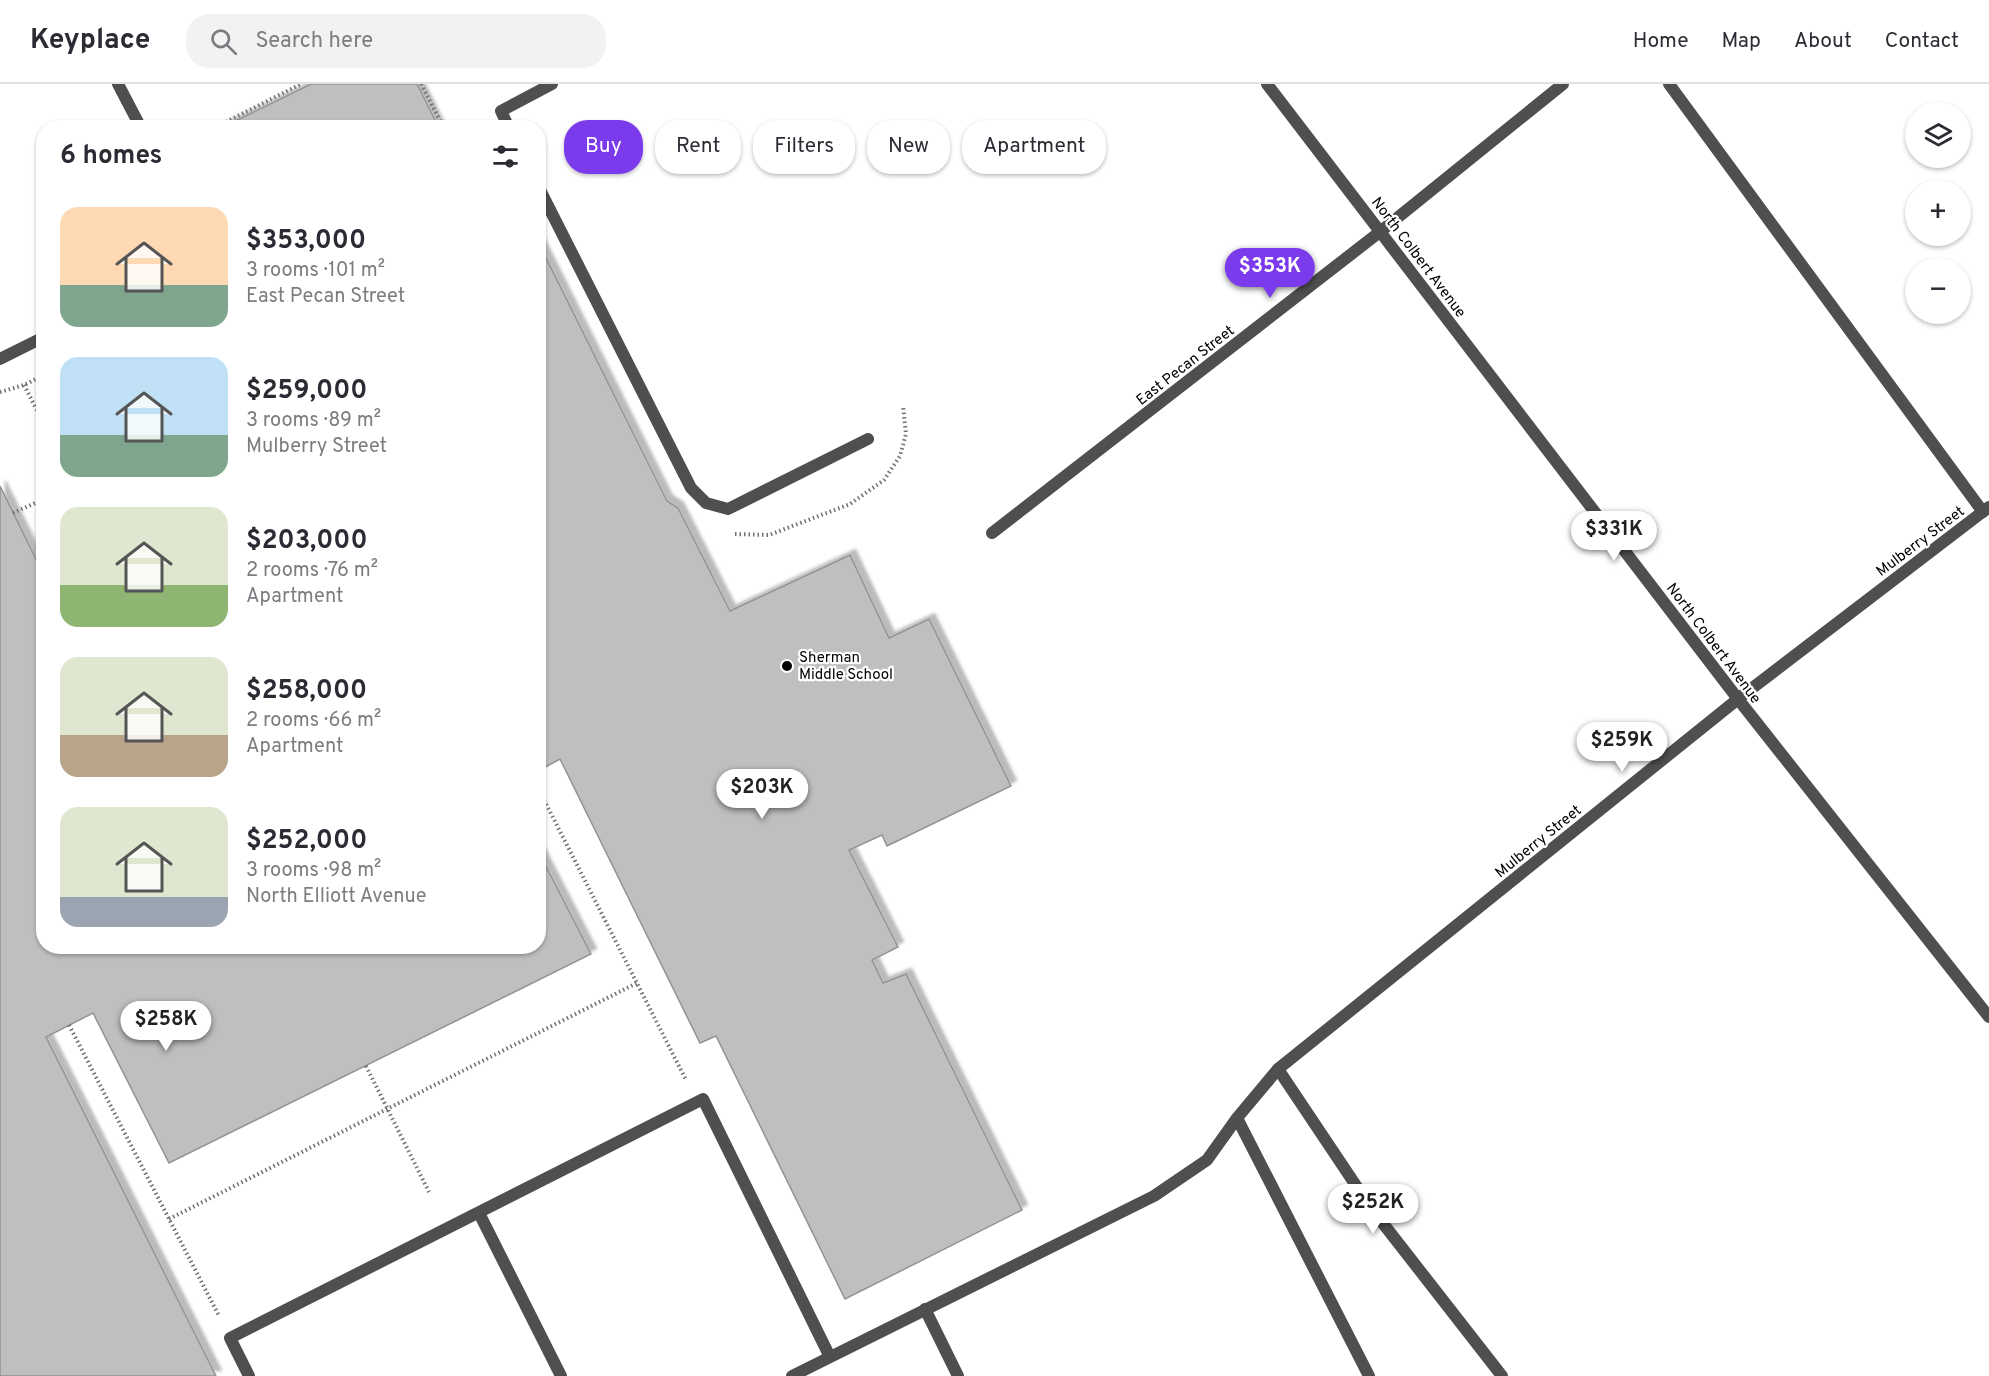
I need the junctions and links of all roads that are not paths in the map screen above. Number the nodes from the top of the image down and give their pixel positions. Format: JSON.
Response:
{"nodes":[{"id":1,"x":118,"y":84,"type":"edge"},
{"id":2,"x":552,"y":84,"type":"edge"},
{"id":3,"x":1267,"y":84,"type":"edge"},
{"id":4,"x":1563,"y":84,"type":"edge"},
{"id":5,"x":1670,"y":84,"type":"edge"},
{"id":6,"x":137,"y":120,"type":"edge"},
{"id":7,"x":505,"y":120,"type":"edge"},
{"id":8,"x":546,"y":202,"type":"edge"},
{"id":9,"x":1381,"y":231,"type":"junction"},
{"id":10,"x":36,"y":341,"type":"edge"},
{"id":11,"x":0,"y":359,"type":"edge"},
{"id":12,"x":868,"y":439,"type":"dead end"},
{"id":13,"x":1986,"y":509,"type":"edge"},
{"id":14,"x":992,"y":533,"type":"dead end"},
{"id":15,"x":1738,"y":699,"type":"junction"},
{"id":16,"x":1989,"y":1017,"type":"edge"},
{"id":17,"x":1278,"y":1069,"type":"junction"},
{"id":18,"x":1238,"y":1118,"type":"junction"},
{"id":19,"x":479,"y":1213,"type":"junction"},
{"id":20,"x":925,"y":1310,"type":"junction"},
{"id":21,"x":830,"y":1357,"type":"junction"},
{"id":22,"x":249,"y":1376,"type":"edge"},
{"id":23,"x":561,"y":1376,"type":"edge"},
{"id":24,"x":792,"y":1376,"type":"edge"},
{"id":25,"x":958,"y":1376,"type":"edge"},
{"id":26,"x":1369,"y":1376,"type":"edge"},
{"id":27,"x":1502,"y":1376,"type":"edge"}],
"edges":[{"from":1,"to":6,"type":"street"},
{"from":2,"to":7,"type":"street"},
{"from":3,"to":9,"type":"street","name":"North Colbert Avenue"},
{"from":4,"to":9,"type":"street","name":"East Pecan Street"},
{"from":5,"to":13,"type":"street"},
{"from":8,"to":12,"type":"street"},
{"from":9,"to":14,"type":"street","name":"East Pecan Street"},
{"from":9,"to":15,"type":"street","name":"North Colbert Avenue"},
{"from":10,"to":11,"type":"street"},
{"from":13,"to":15,"type":"street","name":"Mulberry Street"},
{"from":15,"to":16,"type":"street","name":"North Colbert Avenue"},
{"from":15,"to":17,"type":"street","name":"Mulberry Street"},
{"from":17,"to":18,"type":"street","name":"Mulberry Street"},
{"from":17,"to":27,"type":"street"},
{"from":18,"to":20,"type":"street","name":"Mulberry Street"},
{"from":18,"to":26,"type":"street"},
{"from":19,"to":21,"type":"street"},
{"from":19,"to":22,"type":"street"},
{"from":19,"to":23,"type":"street"},
{"from":20,"to":21,"type":"street","name":"Mulberry Street"},
{"from":20,"to":25,"type":"street"},
{"from":21,"to":24,"type":"street","name":"Mulberry Street"}]}
